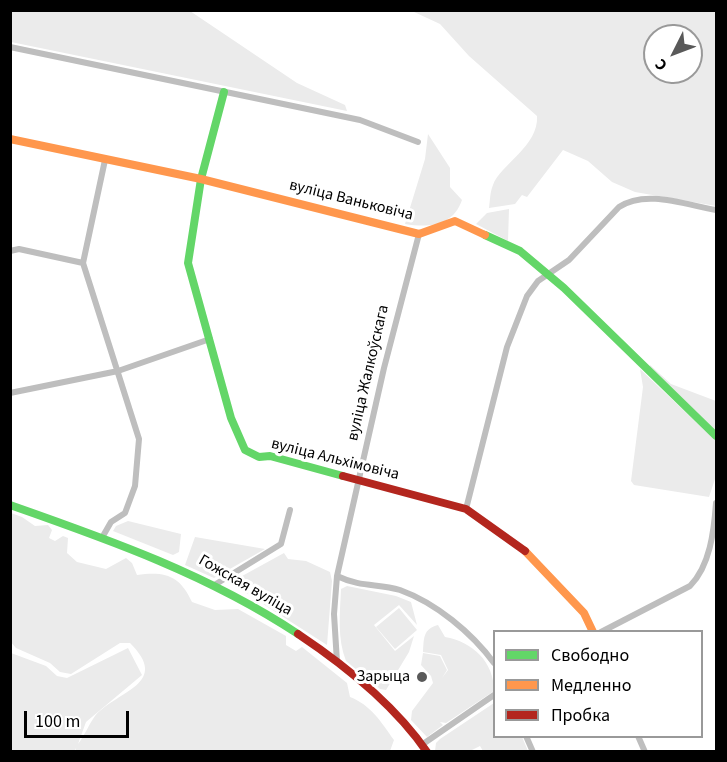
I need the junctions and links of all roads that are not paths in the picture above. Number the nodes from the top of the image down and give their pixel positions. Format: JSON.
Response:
{"nodes":[{"id":1,"x":10,"y":47,"type":"edge"},
{"id":2,"x":224,"y":92,"type":"junction"},
{"id":3,"x":10,"y":140,"type":"edge"},
{"id":4,"x":418,"y":142,"type":"dead end"},
{"id":5,"x":105,"y":160,"type":"junction"},
{"id":6,"x":201,"y":179,"type":"junction"},
{"id":7,"x":717,"y":210,"type":"edge"},
{"id":8,"x":419,"y":234,"type":"junction"},
{"id":9,"x":10,"y":251,"type":"edge"},
{"id":10,"x":83,"y":263,"type":"junction"},
{"id":11,"x":546,"y":275,"type":"junction"},
{"id":12,"x":210,"y":339,"type":"junction"},
{"id":13,"x":118,"y":371,"type":"junction"},
{"id":14,"x":10,"y":393,"type":"edge"},
{"id":15,"x":717,"y":436,"type":"edge"},
{"id":16,"x":360,"y":480,"type":"junction"},
{"id":17,"x":717,"y":503,"type":"edge"},
{"id":18,"x":10,"y":504,"type":"edge"},
{"id":19,"x":466,"y":509,"type":"junction"},
{"id":20,"x":290,"y":510,"type":"dead end"},
{"id":21,"x":104,"y":536,"type":"junction"},
{"id":22,"x":337,"y":576,"type":"junction"},
{"id":23,"x":216,"y":584,"type":"junction"},
{"id":24,"x":592,"y":630,"type":"edge"},
{"id":25,"x":605,"y":630,"type":"edge"},
{"id":26,"x":493,"y":661,"type":"edge"},
{"id":27,"x":337,"y":662,"type":"junction"},
{"id":28,"x":493,"y":697,"type":"edge"},
{"id":29,"x":639,"y":738,"type":"edge"},
{"id":30,"x":425,"y":748,"type":"edge"},
{"id":31,"x":645,"y":752,"type":"edge"}],
"edges":[{"from":1,"to":2,"type":"street"},
{"from":2,"to":4,"type":"street"},
{"from":2,"to":6,"type":"street","name":"вуліца Альхімовіча"},
{"from":3,"to":5,"type":"street","name":"вуліца Ваньковіча"},
{"from":5,"to":6,"type":"street","name":"вуліца Ваньковіча"},
{"from":5,"to":10,"type":"street"},
{"from":6,"to":8,"type":"street","name":"вуліца Ваньковіча"},
{"from":6,"to":12,"type":"street","name":"вуліца Альхімовіча"},
{"from":7,"to":11,"type":"street"},
{"from":8,"to":11,"type":"street","name":"вуліца Ваньковіча"},
{"from":8,"to":16,"type":"street","name":"вуліца Жалкоўскага"},
{"from":9,"to":10,"type":"street"},
{"from":10,"to":13,"type":"street"},
{"from":11,"to":15,"type":"street","name":"вуліца Ваньковіча"},
{"from":11,"to":19,"type":"street"},
{"from":12,"to":13,"type":"street"},
{"from":12,"to":16,"type":"street","name":"вуліца Альхімовіча"},
{"from":13,"to":14,"type":"street"},
{"from":13,"to":21,"type":"street"},
{"from":16,"to":19,"type":"street","name":"вуліца Альхімовіча"},
{"from":16,"to":22,"type":"street","name":"вуліца Жалкоўскага"},
{"from":17,"to":25,"type":"street"},
{"from":18,"to":21,"type":"street","name":"Гожская вуліца"},
{"from":19,"to":24,"type":"street","name":"вуліца Альхімовіча"},
{"from":20,"to":23,"type":"street"},
{"from":21,"to":23,"type":"street","name":"Гожская вуліца"},
{"from":22,"to":26,"type":"street"},
{"from":22,"to":27,"type":"street","name":"вуліца Жалкоўскага"},
{"from":23,"to":27,"type":"street","name":"Гожская вуліца"},
{"from":27,"to":30,"type":"street","name":"Гожская вуліца"},
{"from":28,"to":30,"type":"street"},
{"from":29,"to":31,"type":"street"}]}
